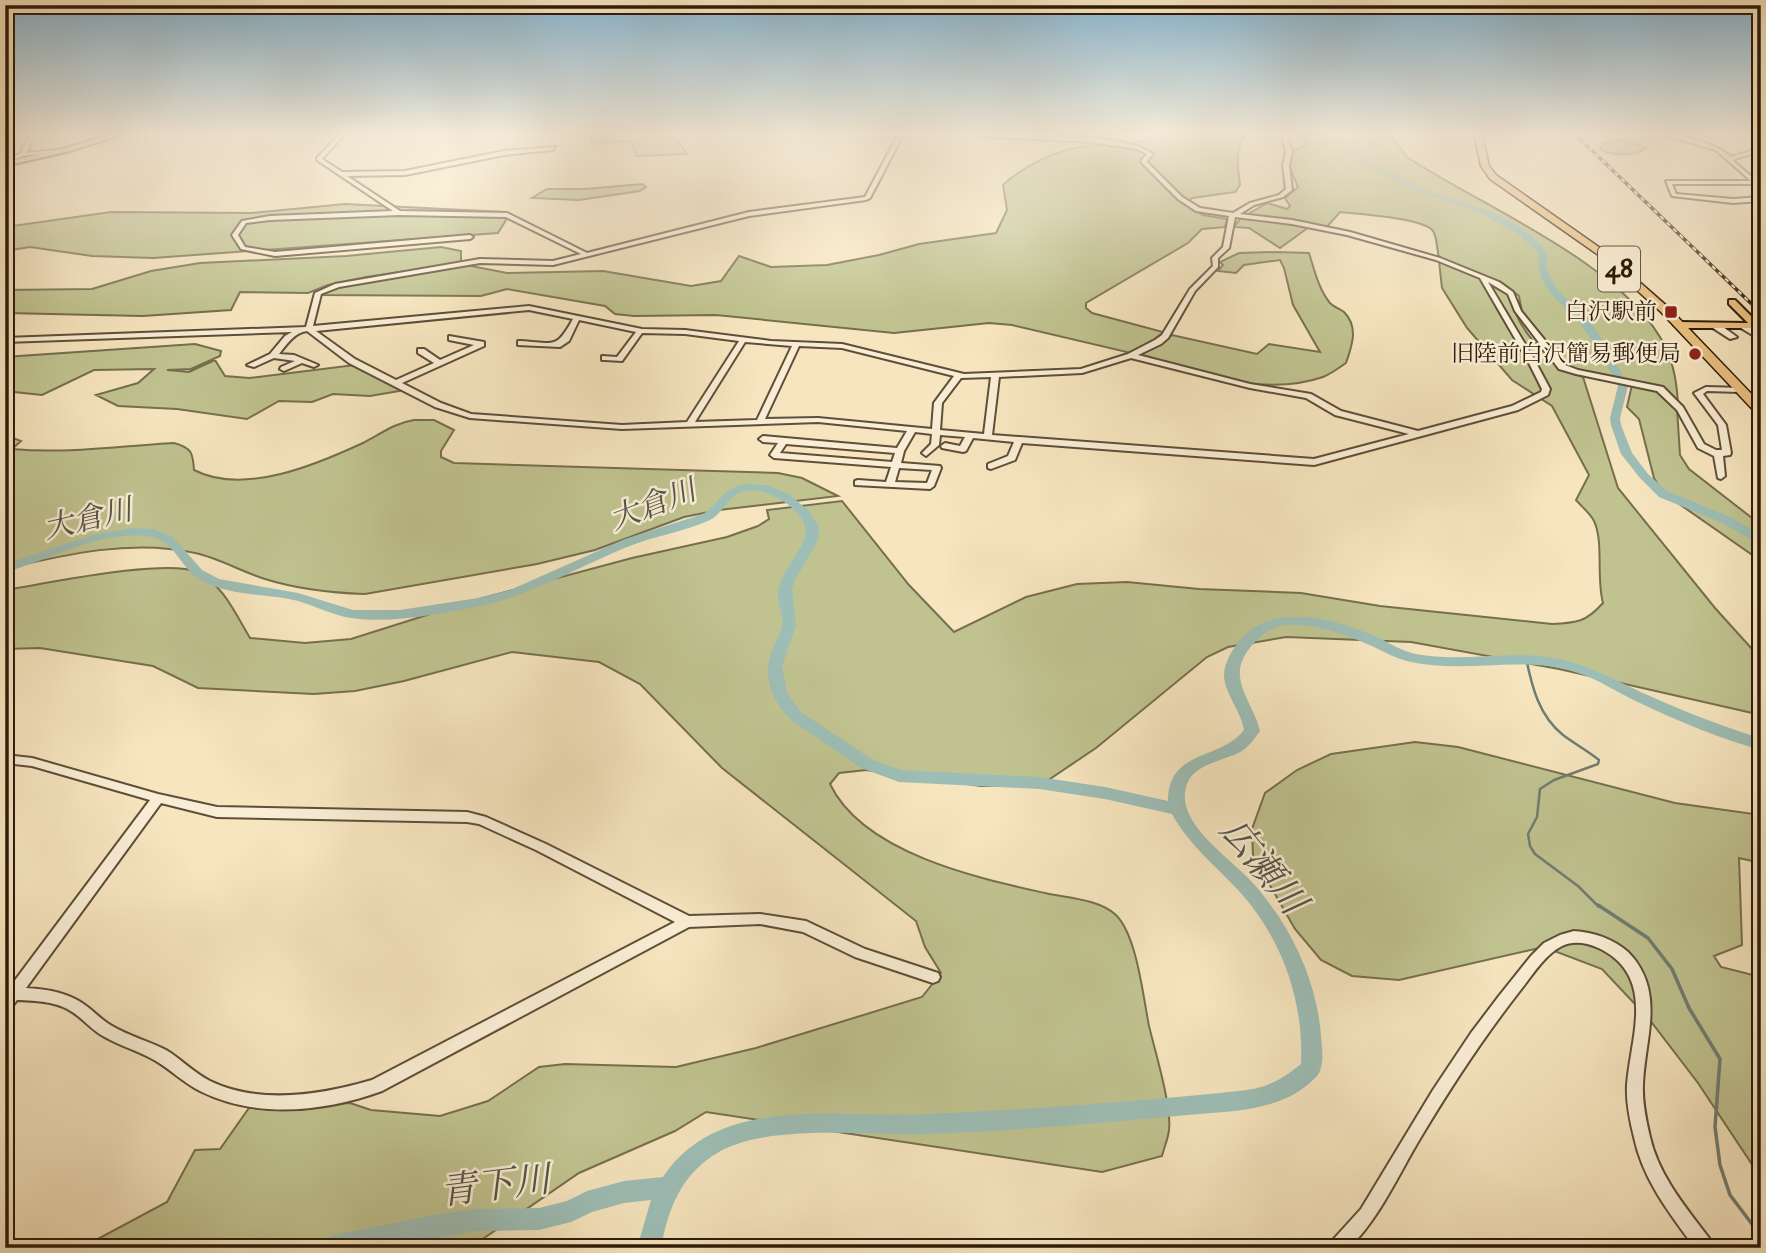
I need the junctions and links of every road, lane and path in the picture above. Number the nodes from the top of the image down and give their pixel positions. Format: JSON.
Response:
{"nodes":[{"id":1,"x":370,"y":193,"type":"edge"},
{"id":2,"x":869,"y":193,"type":"edge"},
{"id":3,"x":1175,"y":193,"type":"edge"},
{"id":4,"x":1284,"y":193,"type":"edge"},
{"id":5,"x":1517,"y":193,"type":"edge"},
{"id":6,"x":1673,"y":193,"type":"edge"},
{"id":7,"x":1761,"y":199,"type":"edge"},
{"id":8,"x":399,"y":213,"type":"junction"},
{"id":9,"x":1232,"y":216,"type":"junction"},
{"id":10,"x":470,"y":237,"type":"dead end"},
{"id":11,"x":587,"y":255,"type":"junction"},
{"id":12,"x":1483,"y":278,"type":"junction"},
{"id":13,"x":1732,"y":302,"type":"dead end"},
{"id":14,"x":577,"y":318,"type":"junction"},
{"id":15,"x":1679,"y":325,"type":"junction"},
{"id":16,"x":1716,"y":326,"type":"junction"},
{"id":17,"x":1744,"y":326,"type":"junction"},
{"id":18,"x":305,"y":329,"type":"junction"},
{"id":19,"x":640,"y":331,"type":"junction"},
{"id":20,"x":1733,"y":337,"type":"dead end"},
{"id":21,"x":288,"y":338,"type":"junction"},
{"id":22,"x":452,"y":338,"type":"dead end"},
{"id":23,"x":1761,"y":338,"type":"edge"},
{"id":24,"x":5,"y":340,"type":"edge"},
{"id":25,"x":743,"y":340,"type":"junction"},
{"id":26,"x":275,"y":342,"type":"dead end"},
{"id":27,"x":521,"y":343,"type":"dead end"},
{"id":28,"x":797,"y":343,"type":"junction"},
{"id":29,"x":421,"y":351,"type":"dead end"},
{"id":30,"x":273,"y":356,"type":"junction"},
{"id":31,"x":1131,"y":356,"type":"junction"},
{"id":32,"x":605,"y":358,"type":"dead end"},
{"id":33,"x":302,"y":361,"type":"junction"},
{"id":34,"x":440,"y":363,"type":"junction"},
{"id":35,"x":314,"y":365,"type":"dead end"},
{"id":36,"x":251,"y":366,"type":"dead end"},
{"id":37,"x":284,"y":369,"type":"dead end"},
{"id":38,"x":958,"y":375,"type":"junction"},
{"id":39,"x":995,"y":376,"type":"junction"},
{"id":40,"x":396,"y":383,"type":"junction"},
{"id":41,"x":1740,"y":390,"type":"junction"},
{"id":42,"x":1761,"y":411,"type":"edge"},
{"id":43,"x":760,"y":422,"type":"junction"},
{"id":44,"x":689,"y":425,"type":"junction"},
{"id":45,"x":913,"y":429,"type":"junction"},
{"id":46,"x":935,"y":432,"type":"junction"},
{"id":47,"x":1418,"y":434,"type":"junction"},
{"id":48,"x":970,"y":435,"type":"junction"},
{"id":49,"x":988,"y":437,"type":"junction"},
{"id":50,"x":763,"y":439,"type":"dead end"},
{"id":51,"x":1019,"y":440,"type":"junction"},
{"id":52,"x":783,"y":441,"type":"junction"},
{"id":53,"x":945,"y":446,"type":"dead end"},
{"id":54,"x":900,"y":451,"type":"junction"},
{"id":55,"x":926,"y":453,"type":"dead end"},
{"id":56,"x":1718,"y":454,"type":"junction"},
{"id":57,"x":896,"y":464,"type":"junction"},
{"id":58,"x":991,"y":466,"type":"dead end"},
{"id":59,"x":1721,"y":476,"type":"dead end"},
{"id":60,"x":858,"y":483,"type":"dead end"},
{"id":61,"x":890,"y":484,"type":"junction"},
{"id":62,"x":5,"y":759,"type":"edge"},
{"id":63,"x":158,"y":798,"type":"junction"},
{"id":64,"x":687,"y":922,"type":"junction"},
{"id":65,"x":933,"y":977,"type":"dead end"},
{"id":66,"x":8,"y":997,"type":"edge"},
{"id":67,"x":1337,"y":1248,"type":"edge"},
{"id":68,"x":1706,"y":1248,"type":"edge"}],
"edges":[{"from":1,"to":8,"type":"street"},
{"from":2,"to":11,"type":"street"},
{"from":3,"to":9,"type":"street"},
{"from":4,"to":9,"type":"street"},
{"from":5,"to":15,"type":"highway","number":"48"},
{"from":6,"to":7,"type":"street"},
{"from":8,"to":10,"type":"street"},
{"from":8,"to":11,"type":"street"},
{"from":9,"to":12,"type":"street"},
{"from":9,"to":31,"type":"street"},
{"from":11,"to":18,"type":"street"},
{"from":12,"to":47,"type":"street"},
{"from":12,"to":56,"type":"street"},
{"from":13,"to":17,"type":"main road"},
{"from":14,"to":18,"type":"street"},
{"from":14,"to":19,"type":"street"},
{"from":14,"to":27,"type":"street"},
{"from":15,"to":16,"type":"main road"},
{"from":15,"to":41,"type":"highway","number":"48"},
{"from":16,"to":17,"type":"main road"},
{"from":16,"to":20,"type":"street"},
{"from":17,"to":23,"type":"street"},
{"from":18,"to":21,"type":"street"},
{"from":18,"to":24,"type":"street"},
{"from":18,"to":40,"type":"street"},
{"from":19,"to":25,"type":"street"},
{"from":19,"to":32,"type":"street"},
{"from":21,"to":26,"type":"street"},
{"from":21,"to":30,"type":"street"},
{"from":22,"to":34,"type":"street"},
{"from":25,"to":28,"type":"street"},
{"from":25,"to":44,"type":"street"},
{"from":28,"to":38,"type":"street"},
{"from":28,"to":43,"type":"street"},
{"from":29,"to":34,"type":"street"},
{"from":30,"to":33,"type":"street"},
{"from":30,"to":36,"type":"street"},
{"from":31,"to":39,"type":"street"},
{"from":31,"to":47,"type":"street"},
{"from":33,"to":35,"type":"street"},
{"from":33,"to":37,"type":"street"},
{"from":34,"to":40,"type":"street"},
{"from":38,"to":39,"type":"street"},
{"from":38,"to":46,"type":"street"},
{"from":39,"to":49,"type":"street"},
{"from":40,"to":44,"type":"street"},
{"from":41,"to":42,"type":"highway","number":"48"},
{"from":41,"to":56,"type":"street"},
{"from":43,"to":44,"type":"street"},
{"from":43,"to":45,"type":"street"},
{"from":45,"to":46,"type":"street"},
{"from":45,"to":54,"type":"street"},
{"from":46,"to":48,"type":"street"},
{"from":46,"to":55,"type":"street"},
{"from":47,"to":51,"type":"street"},
{"from":48,"to":49,"type":"street"},
{"from":48,"to":53,"type":"street"},
{"from":49,"to":51,"type":"street"},
{"from":50,"to":52,"type":"street"},
{"from":51,"to":58,"type":"street"},
{"from":52,"to":54,"type":"street"},
{"from":52,"to":57,"type":"street"},
{"from":54,"to":57,"type":"street"},
{"from":56,"to":59,"type":"street"},
{"from":57,"to":61,"type":"street"},
{"from":57,"to":61,"type":"street"},
{"from":60,"to":61,"type":"street"},
{"from":62,"to":63,"type":"street"},
{"from":63,"to":64,"type":"street"},
{"from":63,"to":66,"type":"street"},
{"from":64,"to":65,"type":"street"},
{"from":64,"to":66,"type":"street"},
{"from":67,"to":68,"type":"street"}]}
